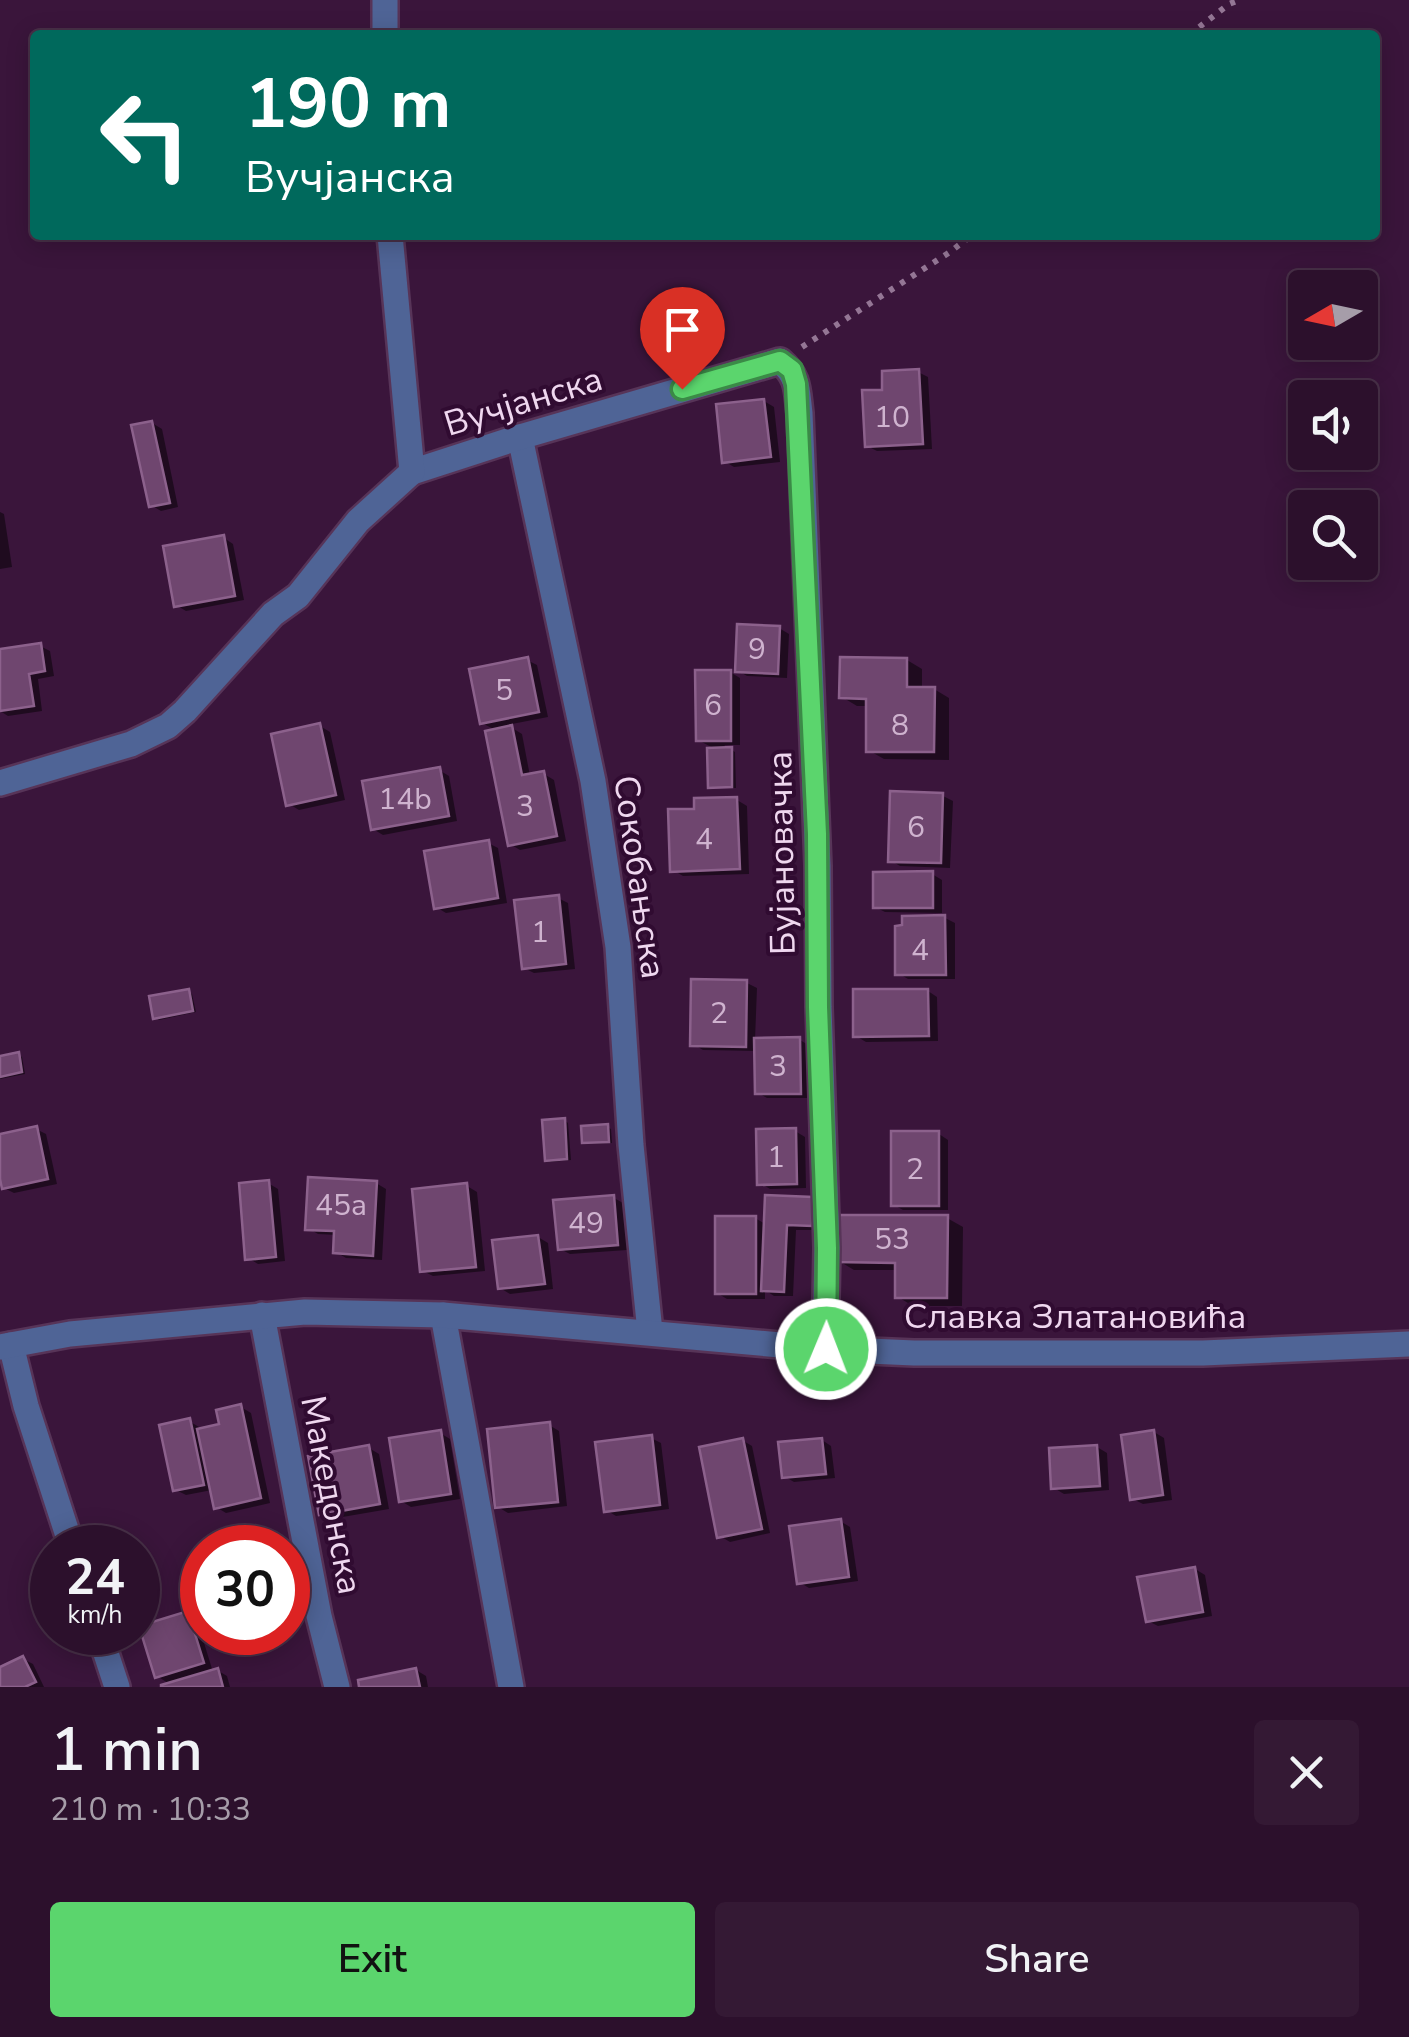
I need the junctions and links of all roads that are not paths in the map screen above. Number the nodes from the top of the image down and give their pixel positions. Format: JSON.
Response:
{"nodes":[{"id":1,"x":385,"y":0,"type":"edge"},
{"id":2,"x":385,"y":30,"type":"edge"},
{"id":3,"x":390,"y":240,"type":"edge"},
{"id":4,"x":780,"y":361,"type":"joint"},
{"id":5,"x":520,"y":437,"type":"junction"},
{"id":6,"x":412,"y":472,"type":"junction"},
{"id":7,"x":0,"y":782,"type":"edge"},
{"id":8,"x":262,"y":1314,"type":"junction"},
{"id":9,"x":443,"y":1315,"type":"junction"},
{"id":10,"x":650,"y":1332,"type":"junction"},
{"id":11,"x":1409,"y":1344,"type":"edge"},
{"id":12,"x":6,"y":1346,"type":"edge"},
{"id":13,"x":826,"y":1349,"type":"junction"},
{"id":14,"x":65,"y":1525,"type":"edge"},
{"id":15,"x":107,"y":1655,"type":"edge"},
{"id":16,"x":117,"y":1687,"type":"edge"},
{"id":17,"x":336,"y":1687,"type":"edge"},
{"id":18,"x":511,"y":1687,"type":"edge"}],
"edges":[{"from":1,"to":2,"type":"street"},
{"from":3,"to":6,"type":"street","name":"Вучјанска"},
{"from":4,"to":5,"type":"street","name":"Вучјанска"},
{"from":4,"to":13,"type":"street","name":"Бујановачка"},
{"from":5,"to":6,"type":"street","name":"Вучјанска"},
{"from":5,"to":10,"type":"street","name":"Сокобањска"},
{"from":6,"to":7,"type":"street","name":"Вучјанска"},
{"from":8,"to":9,"type":"street","name":"Славка Златановића"},
{"from":8,"to":12,"type":"street","name":"Славка Златановића"},
{"from":8,"to":17,"type":"street","name":"Македонска"},
{"from":9,"to":10,"type":"street","name":"Славка Златановића"},
{"from":9,"to":18,"type":"street"},
{"from":10,"to":13,"type":"street","name":"Славка Златановића"},
{"from":11,"to":13,"type":"street","name":"Славка Златановића"},
{"from":12,"to":14,"type":"street"},
{"from":15,"to":16,"type":"street"}]}
